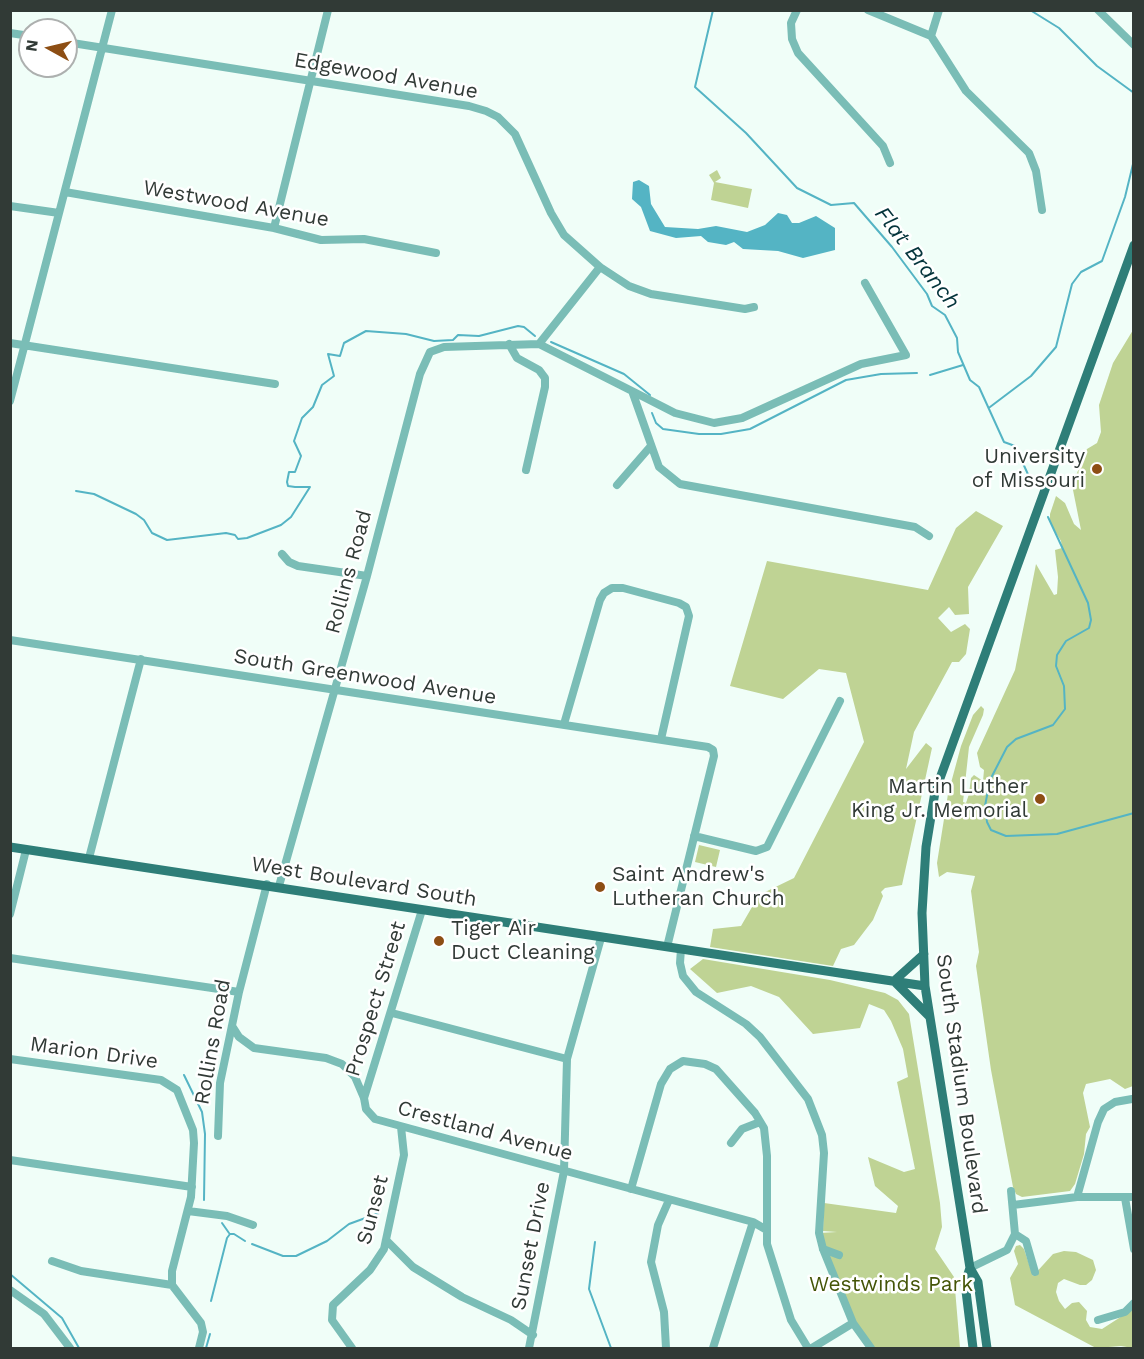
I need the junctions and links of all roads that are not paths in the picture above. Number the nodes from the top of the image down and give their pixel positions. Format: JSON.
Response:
{"nodes":[{"id":1,"x":112,"y":10,"type":"edge"},
{"id":2,"x":328,"y":10,"type":"edge"},
{"id":3,"x":797,"y":10,"type":"edge"},
{"id":4,"x":868,"y":10,"type":"edge"},
{"id":5,"x":939,"y":10,"type":"edge"},
{"id":6,"x":1098,"y":10,"type":"edge"},
{"id":7,"x":931,"y":36,"type":"junction"},
{"id":8,"x":78,"y":44,"type":"edge"},
{"id":9,"x":1134,"y":45,"type":"edge"},
{"id":10,"x":102,"y":47,"type":"junction"},
{"id":11,"x":310,"y":80,"type":"junction"},
{"id":12,"x":890,"y":163,"type":"dead end"},
{"id":13,"x":65,"y":192,"type":"junction"},
{"id":14,"x":10,"y":206,"type":"edge"},
{"id":15,"x":1042,"y":210,"type":"dead end"},
{"id":16,"x":59,"y":213,"type":"junction"},
{"id":17,"x":274,"y":228,"type":"junction"},
{"id":18,"x":1134,"y":245,"type":"edge"},
{"id":19,"x":436,"y":253,"type":"dead end"},
{"id":20,"x":600,"y":267,"type":"junction"},
{"id":21,"x":865,"y":284,"type":"dead end"},
{"id":22,"x":754,"y":307,"type":"dead end"},
{"id":23,"x":10,"y":343,"type":"edge"},
{"id":24,"x":509,"y":344,"type":"junction"},
{"id":25,"x":539,"y":344,"type":"junction"},
{"id":26,"x":25,"y":345,"type":"junction"},
{"id":27,"x":275,"y":384,"type":"dead end"},
{"id":28,"x":632,"y":391,"type":"junction"},
{"id":29,"x":10,"y":401,"type":"edge"},
{"id":30,"x":650,"y":447,"type":"junction"},
{"id":31,"x":526,"y":470,"type":"dead end"},
{"id":32,"x":617,"y":485,"type":"dead end"},
{"id":33,"x":929,"y":536,"type":"dead end"},
{"id":34,"x":282,"y":554,"type":"dead end"},
{"id":35,"x":367,"y":576,"type":"junction"},
{"id":36,"x":10,"y":640,"type":"edge"},
{"id":37,"x":141,"y":659,"type":"junction"},
{"id":38,"x":335,"y":690,"type":"junction"},
{"id":39,"x":840,"y":700,"type":"dead end"},
{"id":40,"x":564,"y":724,"type":"junction"},
{"id":41,"x":661,"y":739,"type":"junction"},
{"id":42,"x":694,"y":836,"type":"junction"},
{"id":43,"x":10,"y":847,"type":"edge"},
{"id":44,"x":26,"y":850,"type":"junction"},
{"id":45,"x":89,"y":858,"type":"junction"},
{"id":46,"x":267,"y":884,"type":"junction"},
{"id":47,"x":279,"y":886,"type":"junction"},
{"id":48,"x":422,"y":910,"type":"junction"},
{"id":49,"x":10,"y":914,"type":"edge"},
{"id":50,"x":601,"y":938,"type":"junction"},
{"id":51,"x":666,"y":947,"type":"junction"},
{"id":52,"x":681,"y":950,"type":"junction"},
{"id":53,"x":924,"y":954,"type":"junction"},
{"id":54,"x":10,"y":958,"type":"edge"},
{"id":55,"x":894,"y":981,"type":"junction"},
{"id":56,"x":925,"y":986,"type":"junction"},
{"id":57,"x":239,"y":992,"type":"junction"},
{"id":58,"x":392,"y":1013,"type":"junction"},
{"id":59,"x":930,"y":1017,"type":"junction"},
{"id":60,"x":232,"y":1026,"type":"junction"},
{"id":61,"x":10,"y":1059,"type":"edge"},
{"id":62,"x":567,"y":1059,"type":"junction"},
{"id":63,"x":364,"y":1098,"type":"junction"},
{"id":64,"x":1132,"y":1099,"type":"edge"},
{"id":65,"x":760,"y":1122,"type":"junction"},
{"id":66,"x":401,"y":1127,"type":"junction"},
{"id":67,"x":218,"y":1136,"type":"dead end"},
{"id":68,"x":731,"y":1143,"type":"dead end"},
{"id":69,"x":10,"y":1160,"type":"edge"},
{"id":70,"x":564,"y":1171,"type":"junction"},
{"id":71,"x":192,"y":1187,"type":"junction"},
{"id":72,"x":632,"y":1189,"type":"junction"},
{"id":73,"x":1011,"y":1191,"type":"dead end"},
{"id":74,"x":1077,"y":1197,"type":"junction"},
{"id":75,"x":1129,"y":1198,"type":"edge"},
{"id":76,"x":669,"y":1200,"type":"junction"},
{"id":77,"x":1013,"y":1205,"type":"junction"},
{"id":78,"x":188,"y":1211,"type":"junction"},
{"id":79,"x":753,"y":1222,"type":"junction"},
{"id":80,"x":253,"y":1225,"type":"dead end"},
{"id":81,"x":765,"y":1229,"type":"junction"},
{"id":82,"x":1015,"y":1234,"type":"junction"},
{"id":83,"x":386,"y":1240,"type":"junction"},
{"id":84,"x":823,"y":1249,"type":"junction"},
{"id":85,"x":1134,"y":1249,"type":"edge"},
{"id":86,"x":839,"y":1255,"type":"dead end"},
{"id":87,"x":52,"y":1261,"type":"dead end"},
{"id":88,"x":970,"y":1268,"type":"junction"},
{"id":89,"x":1035,"y":1272,"type":"dead end"},
{"id":90,"x":171,"y":1285,"type":"junction"},
{"id":91,"x":10,"y":1290,"type":"edge"},
{"id":92,"x":1134,"y":1303,"type":"edge"},
{"id":93,"x":1098,"y":1320,"type":"dead end"},
{"id":94,"x":853,"y":1323,"type":"junction"},
{"id":95,"x":533,"y":1335,"type":"junction"},
{"id":96,"x":70,"y":1348,"type":"edge"},
{"id":97,"x":199,"y":1348,"type":"edge"},
{"id":98,"x":352,"y":1348,"type":"edge"},
{"id":99,"x":529,"y":1348,"type":"edge"},
{"id":100,"x":666,"y":1348,"type":"edge"},
{"id":101,"x":713,"y":1348,"type":"edge"},
{"id":102,"x":810,"y":1348,"type":"edge"},
{"id":103,"x":871,"y":1348,"type":"edge"},
{"id":104,"x":973,"y":1348,"type":"edge"},
{"id":105,"x":987,"y":1348,"type":"edge"}],
"edges":[{"from":1,"to":10,"type":"street"},
{"from":2,"to":11,"type":"street"},
{"from":3,"to":12,"type":"street"},
{"from":4,"to":7,"type":"street"},
{"from":5,"to":7,"type":"street"},
{"from":6,"to":9,"type":"street"},
{"from":7,"to":15,"type":"street"},
{"from":8,"to":10,"type":"street","name":"Edgewood Avenue"},
{"from":10,"to":11,"type":"street","name":"Edgewood Avenue"},
{"from":10,"to":13,"type":"street"},
{"from":11,"to":17,"type":"street"},
{"from":11,"to":20,"type":"street","name":"Edgewood Avenue"},
{"from":13,"to":16,"type":"street"},
{"from":13,"to":17,"type":"street","name":"Westwood Avenue"},
{"from":14,"to":16,"type":"street"},
{"from":16,"to":26,"type":"street"},
{"from":17,"to":19,"type":"street","name":"Westwood Avenue"},
{"from":18,"to":53,"type":"main road","name":"South Stadium Boulevard"},
{"from":20,"to":22,"type":"street","name":"Edgewood Avenue"},
{"from":20,"to":25,"type":"street"},
{"from":21,"to":28,"type":"street"},
{"from":23,"to":26,"type":"street"},
{"from":24,"to":25,"type":"street"},
{"from":24,"to":31,"type":"street"},
{"from":24,"to":35,"type":"street","name":"Rollins Road"},
{"from":25,"to":28,"type":"street"},
{"from":26,"to":27,"type":"street"},
{"from":26,"to":29,"type":"street"},
{"from":28,"to":30,"type":"street"},
{"from":30,"to":32,"type":"street"},
{"from":30,"to":33,"type":"street"},
{"from":34,"to":35,"type":"street"},
{"from":35,"to":38,"type":"street","name":"Rollins Road"},
{"from":36,"to":37,"type":"street","name":"South Greenwood Avenue"},
{"from":37,"to":38,"type":"street","name":"South Greenwood Avenue"},
{"from":37,"to":45,"type":"street"},
{"from":38,"to":40,"type":"street","name":"South Greenwood Avenue"},
{"from":38,"to":47,"type":"street","name":"Rollins Road"},
{"from":39,"to":42,"type":"street"},
{"from":40,"to":41,"type":"street","name":"South Greenwood Avenue"},
{"from":40,"to":41,"type":"street"},
{"from":41,"to":42,"type":"street","name":"South Greenwood Avenue"},
{"from":42,"to":51,"type":"street"},
{"from":43,"to":44,"type":"main road","name":"West Boulevard South"},
{"from":44,"to":45,"type":"main road","name":"West Boulevard South"},
{"from":44,"to":49,"type":"street"},
{"from":45,"to":46,"type":"main road","name":"West Boulevard South"},
{"from":46,"to":47,"type":"main road","name":"West Boulevard South"},
{"from":46,"to":57,"type":"street","name":"Rollins Road"},
{"from":47,"to":48,"type":"main road","name":"West Boulevard South"},
{"from":48,"to":50,"type":"main road","name":"West Boulevard South"},
{"from":48,"to":58,"type":"street","name":"Prospect Street"},
{"from":50,"to":51,"type":"main road","name":"West Boulevard South"},
{"from":50,"to":62,"type":"street","name":"Sunset Drive"},
{"from":51,"to":52,"type":"main road","name":"West Boulevard South"},
{"from":52,"to":55,"type":"main road","name":"West Boulevard South"},
{"from":52,"to":84,"type":"street"},
{"from":53,"to":55,"type":"main road"},
{"from":53,"to":56,"type":"main road","name":"South Stadium Boulevard"},
{"from":54,"to":57,"type":"street"},
{"from":55,"to":56,"type":"main road","name":"West Boulevard South"},
{"from":55,"to":59,"type":"main road"},
{"from":56,"to":59,"type":"main road","name":"South Stadium Boulevard"},
{"from":57,"to":60,"type":"street","name":"Rollins Road"},
{"from":58,"to":62,"type":"street"},
{"from":58,"to":63,"type":"street","name":"Prospect Street"},
{"from":59,"to":88,"type":"main road","name":"South Stadium Boulevard"},
{"from":60,"to":63,"type":"street","name":"Crestland Avenue"},
{"from":60,"to":67,"type":"street","name":"Rollins Road"},
{"from":61,"to":71,"type":"street","name":"Marion Drive"},
{"from":62,"to":70,"type":"street","name":"Sunset Drive"},
{"from":63,"to":66,"type":"street","name":"Crestland Avenue"},
{"from":64,"to":74,"type":"street"},
{"from":65,"to":68,"type":"street"},
{"from":65,"to":72,"type":"street"},
{"from":65,"to":81,"type":"street"},
{"from":66,"to":70,"type":"street","name":"Crestland Avenue"},
{"from":66,"to":83,"type":"street","name":"Sunset"},
{"from":69,"to":71,"type":"street"},
{"from":70,"to":72,"type":"street","name":"Crestland Avenue"},
{"from":70,"to":95,"type":"street","name":"Sunset Drive"},
{"from":71,"to":78,"type":"street"},
{"from":72,"to":76,"type":"street","name":"Crestland Avenue"},
{"from":73,"to":77,"type":"street"},
{"from":74,"to":75,"type":"street"},
{"from":74,"to":77,"type":"street"},
{"from":75,"to":85,"type":"street"},
{"from":76,"to":79,"type":"street","name":"Crestland Avenue"},
{"from":76,"to":100,"type":"street"},
{"from":77,"to":82,"type":"street"},
{"from":78,"to":80,"type":"street"},
{"from":78,"to":90,"type":"street"},
{"from":79,"to":81,"type":"street","name":"Crestland Avenue"},
{"from":79,"to":101,"type":"street"},
{"from":81,"to":102,"type":"street"},
{"from":82,"to":88,"type":"street"},
{"from":82,"to":89,"type":"street"},
{"from":83,"to":95,"type":"street"},
{"from":83,"to":98,"type":"street","name":"Sunset"},
{"from":84,"to":86,"type":"street"},
{"from":84,"to":94,"type":"street"},
{"from":87,"to":90,"type":"street"},
{"from":88,"to":104,"type":"main road"},
{"from":88,"to":105,"type":"main road","name":"South Stadium Boulevard"},
{"from":90,"to":97,"type":"street"},
{"from":91,"to":96,"type":"street"},
{"from":92,"to":93,"type":"street"},
{"from":94,"to":102,"type":"street"},
{"from":94,"to":103,"type":"street"},
{"from":95,"to":99,"type":"street","name":"Sunset Drive"}]}
